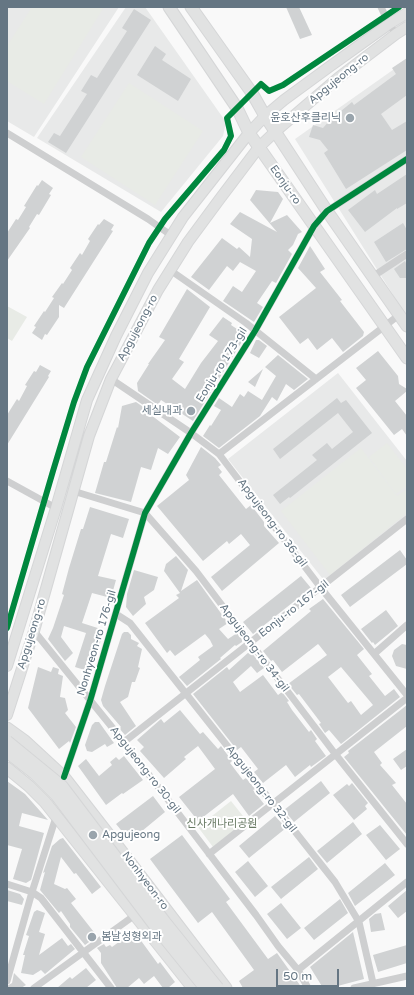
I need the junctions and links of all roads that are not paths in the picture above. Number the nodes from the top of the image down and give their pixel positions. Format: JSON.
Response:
{"nodes":[{"id":1,"x":169,"y":7,"type":"edge"},
{"id":2,"x":191,"y":7,"type":"edge"},
{"id":3,"x":381,"y":7,"type":"edge"},
{"id":4,"x":407,"y":13,"type":"edge"},
{"id":5,"x":389,"y":24,"type":"junction"},
{"id":6,"x":407,"y":27,"type":"edge"},
{"id":7,"x":396,"y":34,"type":"junction"},
{"id":8,"x":265,"y":116,"type":"junction"},
{"id":9,"x":276,"y":131,"type":"junction"},
{"id":10,"x":7,"y":133,"type":"edge"},
{"id":11,"x":250,"y":133,"type":"junction"},
{"id":12,"x":260,"y":147,"type":"junction"},
{"id":13,"x":407,"y":159,"type":"edge"},
{"id":14,"x":327,"y":211,"type":"junction"},
{"id":15,"x":314,"y":226,"type":"junction"},
{"id":16,"x":172,"y":236,"type":"junction"},
{"id":17,"x":407,"y":254,"type":"edge"},
{"id":18,"x":170,"y":270,"type":"junction"},
{"id":19,"x":372,"y":277,"type":"junction"},
{"id":20,"x":399,"y":315,"type":"junction"},
{"id":21,"x":384,"y":326,"type":"junction"},
{"id":22,"x":407,"y":326,"type":"edge"},
{"id":23,"x":255,"y":331,"type":"junction"},
{"id":24,"x":407,"y":358,"type":"edge"},
{"id":25,"x":110,"y":379,"type":"junction"},
{"id":26,"x":316,"y":379,"type":"junction"},
{"id":27,"x":191,"y":433,"type":"junction"},
{"id":28,"x":219,"y":454,"type":"junction"},
{"id":29,"x":7,"y":481,"type":"edge"},
{"id":30,"x":73,"y":491,"type":"junction"},
{"id":31,"x":56,"y":508,"type":"junction"},
{"id":32,"x":145,"y":513,"type":"junction"},
{"id":33,"x":407,"y":519,"type":"edge"},
{"id":34,"x":321,"y":588,"type":"junction"},
{"id":35,"x":116,"y":614,"type":"junction"},
{"id":36,"x":407,"y":624,"type":"edge"},
{"id":37,"x":34,"y":631,"type":"junction"},
{"id":38,"x":251,"y":643,"type":"junction"},
{"id":39,"x":374,"y":654,"type":"junction"},
{"id":40,"x":7,"y":666,"type":"edge"},
{"id":41,"x":186,"y":694,"type":"junction"},
{"id":42,"x":407,"y":697,"type":"edge"},
{"id":43,"x":90,"y":701,"type":"junction"},
{"id":44,"x":7,"y":715,"type":"edge"},
{"id":45,"x":7,"y":728,"type":"edge"},
{"id":46,"x":7,"y":741,"type":"edge"},
{"id":47,"x":124,"y":742,"type":"junction"},
{"id":48,"x":7,"y":752,"type":"edge"},
{"id":49,"x":336,"y":755,"type":"junction"},
{"id":50,"x":7,"y":768,"type":"edge"},
{"id":51,"x":66,"y":780,"type":"junction"},
{"id":52,"x":45,"y":802,"type":"junction"},
{"id":53,"x":83,"y":802,"type":"junction"},
{"id":54,"x":273,"y":804,"type":"junction"},
{"id":55,"x":59,"y":820,"type":"junction"},
{"id":56,"x":407,"y":844,"type":"edge"},
{"id":57,"x":209,"y":854,"type":"junction"},
{"id":58,"x":407,"y":882,"type":"edge"},
{"id":59,"x":7,"y":884,"type":"edge"},
{"id":60,"x":32,"y":892,"type":"junction"},
{"id":61,"x":135,"y":915,"type":"junction"},
{"id":62,"x":359,"y":922,"type":"junction"},
{"id":63,"x":83,"y":953,"type":"junction"},
{"id":64,"x":298,"y":970,"type":"junction"},
{"id":65,"x":407,"y":976,"type":"edge"},
{"id":66,"x":7,"y":981,"type":"edge"},
{"id":67,"x":373,"y":983,"type":"junction"},
{"id":68,"x":34,"y":988,"type":"edge"},
{"id":69,"x":111,"y":988,"type":"edge"},
{"id":70,"x":193,"y":988,"type":"edge"},
{"id":71,"x":205,"y":988,"type":"edge"},
{"id":72,"x":218,"y":988,"type":"edge"},
{"id":73,"x":226,"y":988,"type":"edge"},
{"id":74,"x":308,"y":988,"type":"edge"},
{"id":75,"x":354,"y":988,"type":"edge"}],
"edges":[{"from":1,"to":11,"type":"main road","name":"Eonju-ro"},
{"from":2,"to":8,"type":"main road","name":"Eonju-ro"},
{"from":3,"to":5,"type":"street"},
{"from":4,"to":5,"type":"main road","name":"Apgujeong-ro"},
{"from":5,"to":7,"type":"street"},
{"from":5,"to":8,"type":"main road","name":"Apgujeong-ro"},
{"from":6,"to":7,"type":"main road","name":"Apgujeong-ro"},
{"from":7,"to":9,"type":"main road","name":"Apgujeong-ro"},
{"from":8,"to":9,"type":"main road","name":"Eonju-ro"},
{"from":8,"to":11,"type":"main road","name":"Apgujeong-ro"},
{"from":9,"to":12,"type":"main road","name":"Apgujeong-ro"},
{"from":9,"to":14,"type":"main road","name":"Eonju-ro"},
{"from":10,"to":16,"type":"street"},
{"from":11,"to":12,"type":"main road","name":"Eonju-ro"},
{"from":11,"to":16,"type":"main road","name":"Apgujeong-ro"},
{"from":12,"to":15,"type":"main road","name":"Eonju-ro"},
{"from":12,"to":18,"type":"main road","name":"Apgujeong-ro"},
{"from":13,"to":14,"type":"street","name":"Eonju-ro 173-gil"},
{"from":14,"to":15,"type":"street","name":"Eonju-ro 173-gil"},
{"from":14,"to":19,"type":"main road","name":"Eonju-ro"},
{"from":15,"to":21,"type":"main road","name":"Eonju-ro"},
{"from":15,"to":23,"type":"street","name":"Eonju-ro 173-gil"},
{"from":16,"to":31,"type":"main road","name":"Apgujeong-ro"},
{"from":17,"to":19,"type":"street"},
{"from":18,"to":23,"type":"street"},
{"from":18,"to":25,"type":"main road","name":"Apgujeong-ro"},
{"from":19,"to":20,"type":"main road","name":"Eonju-ro"},
{"from":20,"to":21,"type":"street"},
{"from":20,"to":22,"type":"main road","name":"Eonju-ro"},
{"from":21,"to":24,"type":"main road","name":"Eonju-ro"},
{"from":21,"to":26,"type":"street"},
{"from":23,"to":26,"type":"street"},
{"from":23,"to":27,"type":"street","name":"Eonju-ro 173-gil"},
{"from":25,"to":27,"type":"street","name":"Apgujeong-ro 36-gil"},
{"from":25,"to":30,"type":"main road","name":"Apgujeong-ro"},
{"from":26,"to":28,"type":"street"},
{"from":27,"to":28,"type":"street","name":"Apgujeong-ro 36-gil"},
{"from":27,"to":32,"type":"street","name":"Eonju-ro 173-gil"},
{"from":28,"to":34,"type":"street","name":"Apgujeong-ro 36-gil"},
{"from":29,"to":31,"type":"street"},
{"from":30,"to":32,"type":"street"},
{"from":30,"to":37,"type":"main road","name":"Apgujeong-ro"},
{"from":31,"to":40,"type":"main road","name":"Apgujeong-ro"},
{"from":32,"to":35,"type":"street","name":"Nonhyeon-ro 176-gil"},
{"from":32,"to":38,"type":"street","name":"Apgujeong-ro 34-gil"},
{"from":33,"to":34,"type":"street","name":"Eonju-ro 167-gil"},
{"from":34,"to":38,"type":"street","name":"Eonju-ro 167-gil"},
{"from":34,"to":39,"type":"street","name":"Apgujeong-ro 36-gil"},
{"from":35,"to":41,"type":"street","name":"Apgujeong-ro 32-gil"},
{"from":35,"to":43,"type":"street","name":"Nonhyeon-ro 176-gil"},
{"from":36,"to":39,"type":"street"},
{"from":37,"to":43,"type":"street","name":"Apgujeong-ro 30-gil"},
{"from":37,"to":44,"type":"main road","name":"Apgujeong-ro"},
{"from":38,"to":41,"type":"street","name":"Eonju-ro 167-gil"},
{"from":38,"to":49,"type":"street","name":"Apgujeong-ro 34-gil"},
{"from":39,"to":42,"type":"street","name":"Apgujeong-ro 36-gil"},
{"from":41,"to":47,"type":"street","name":"Eonju-ro 167-gil"},
{"from":41,"to":54,"type":"street","name":"Apgujeong-ro 32-gil"},
{"from":42,"to":49,"type":"street"},
{"from":43,"to":47,"type":"street","name":"Apgujeong-ro 30-gil"},
{"from":43,"to":51,"type":"street","name":"Nonhyeon-ro 176-gil"},
{"from":45,"to":51,"type":"main road","name":"Nonhyeon-ro"},
{"from":46,"to":72,"type":"main road","name":"Nonhyeon-ro","bridge":true},
{"from":47,"to":57,"type":"street","name":"Apgujeong-ro 30-gil"},
{"from":48,"to":71,"type":"main road","name":"Nonhyeon-ro","bridge":true},
{"from":49,"to":54,"type":"street"},
{"from":49,"to":56,"type":"street","name":"Apgujeong-ro 34-gil"},
{"from":50,"to":52,"type":"main road"},
{"from":51,"to":52,"type":"main road"},
{"from":51,"to":53,"type":"main road","name":"Nonhyeon-ro"},
{"from":52,"to":55,"type":"main road"},
{"from":53,"to":55,"type":"main road"},
{"from":53,"to":73,"type":"main road","name":"Nonhyeon-ro"},
{"from":54,"to":57,"type":"street"},
{"from":54,"to":62,"type":"street","name":"Apgujeong-ro 32-gil"},
{"from":55,"to":60,"type":"street"},
{"from":55,"to":61,"type":"main road"},
{"from":57,"to":64,"type":"street","name":"Apgujeong-ro 30-gil"},
{"from":58,"to":62,"type":"street"},
{"from":59,"to":60,"type":"street"},
{"from":60,"to":63,"type":"street"},
{"from":60,"to":66,"type":"street"},
{"from":61,"to":63,"type":"street"},
{"from":61,"to":70,"type":"main road"},
{"from":62,"to":64,"type":"street"},
{"from":62,"to":67,"type":"street","name":"Apgujeong-ro 32-gil"},
{"from":63,"to":68,"type":"street"},
{"from":63,"to":69,"type":"street"},
{"from":64,"to":74,"type":"street","name":"Apgujeong-ro 30-gil"},
{"from":65,"to":67,"type":"street"},
{"from":67,"to":75,"type":"street"}]}
